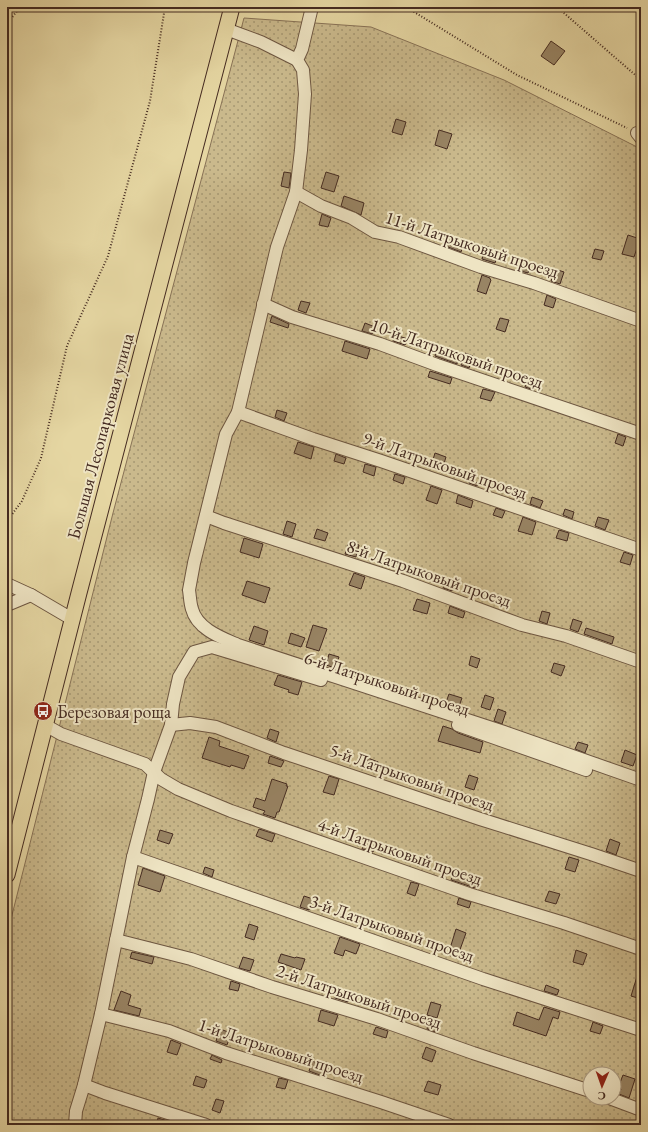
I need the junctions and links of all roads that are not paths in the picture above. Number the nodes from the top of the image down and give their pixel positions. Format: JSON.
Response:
{"nodes":[{"id":1,"x":232,"y":7,"type":"edge"},
{"id":2,"x":312,"y":7,"type":"edge"},
{"id":3,"x":226,"y":29,"type":"junction"},
{"id":4,"x":297,"y":60,"type":"junction"},
{"id":5,"x":296,"y":192,"type":"junction"},
{"id":6,"x":263,"y":304,"type":"junction"},
{"id":7,"x":641,"y":321,"type":"edge"},
{"id":8,"x":238,"y":412,"type":"junction"},
{"id":9,"x":641,"y":434,"type":"edge"},
{"id":10,"x":206,"y":516,"type":"junction"},
{"id":11,"x":641,"y":550,"type":"edge"},
{"id":12,"x":7,"y":584,"type":"edge"},
{"id":13,"x":31,"y":595,"type":"junction"},
{"id":14,"x":7,"y":605,"type":"edge"},
{"id":15,"x":72,"y":619,"type":"junction"},
{"id":16,"x":641,"y":662,"type":"edge"},
{"id":17,"x":45,"y":725,"type":"junction"},
{"id":18,"x":170,"y":725,"type":"junction"},
{"id":19,"x":154,"y":772,"type":"junction"},
{"id":20,"x":641,"y":780,"type":"edge"},
{"id":21,"x":641,"y":788,"type":"edge"},
{"id":22,"x":11,"y":844,"type":"edge"},
{"id":23,"x":133,"y":857,"type":"junction"},
{"id":24,"x":641,"y":872,"type":"edge"},
{"id":25,"x":7,"y":875,"type":"edge"},
{"id":26,"x":116,"y":940,"type":"junction"},
{"id":27,"x":641,"y":949,"type":"edge"},
{"id":28,"x":101,"y":1014,"type":"junction"},
{"id":29,"x":641,"y":1030,"type":"edge"},
{"id":30,"x":84,"y":1085,"type":"junction"},
{"id":31,"x":582,"y":1088,"type":"edge"},
{"id":32,"x":622,"y":1103,"type":"edge"},
{"id":33,"x":641,"y":1110,"type":"edge"},
{"id":34,"x":75,"y":1125,"type":"edge"},
{"id":35,"x":206,"y":1125,"type":"edge"},
{"id":36,"x":449,"y":1125,"type":"edge"}],
"edges":[{"from":1,"to":3,"type":"main road","name":"Большая Лесопарковая улица"},
{"from":2,"to":4,"type":"street"},
{"from":3,"to":4,"type":"street"},
{"from":3,"to":15,"type":"main road","name":"Большая Лесопарковая улица"},
{"from":4,"to":5,"type":"street"},
{"from":5,"to":6,"type":"street"},
{"from":5,"to":7,"type":"street","name":"11-й Латрыковый проезд"},
{"from":6,"to":8,"type":"street"},
{"from":6,"to":9,"type":"street","name":"10-й Латрыковый проезд"},
{"from":8,"to":10,"type":"street"},
{"from":8,"to":11,"type":"street","name":"9-й Латрыковый проезд"},
{"from":10,"to":16,"type":"street","name":"8-й Латрыковый проезд"},
{"from":10,"to":20,"type":"street"},
{"from":12,"to":13,"type":"street"},
{"from":13,"to":14,"type":"street"},
{"from":13,"to":15,"type":"street"},
{"from":15,"to":17,"type":"main road","name":"Большая Лесопарковая улица"},
{"from":17,"to":19,"type":"street","name":"4-й Латрыковый проезд"},
{"from":17,"to":22,"type":"main road","name":"Большая Лесопарковая улица"},
{"from":18,"to":19,"type":"street","name":"6-й Латрыковый проезд"},
{"from":18,"to":21,"type":"street","name":"6-й Латрыковый проезд"},
{"from":18,"to":24,"type":"street","name":"5-й Латрыковый проезд"},
{"from":19,"to":23,"type":"street","name":"6-й Латрыковый проезд"},
{"from":19,"to":27,"type":"street","name":"4-й Латрыковый проезд"},
{"from":22,"to":25,"type":"main road","name":"Большая Лесопарковая улица"},
{"from":23,"to":26,"type":"street","name":"6-й Латрыковый проезд"},
{"from":23,"to":29,"type":"street","name":"3-й Латрыковый проезд"},
{"from":26,"to":28,"type":"street","name":"6-й Латрыковый проезд"},
{"from":26,"to":31,"type":"street","name":"2-й Латрыковый проезд"},
{"from":28,"to":30,"type":"street","name":"6-й Латрыковый проезд"},
{"from":28,"to":36,"type":"street","name":"1-й Латрыковый проезд"},
{"from":30,"to":34,"type":"street","name":"6-й Латрыковый проезд"},
{"from":30,"to":35,"type":"street"},
{"from":32,"to":33,"type":"street"}]}
